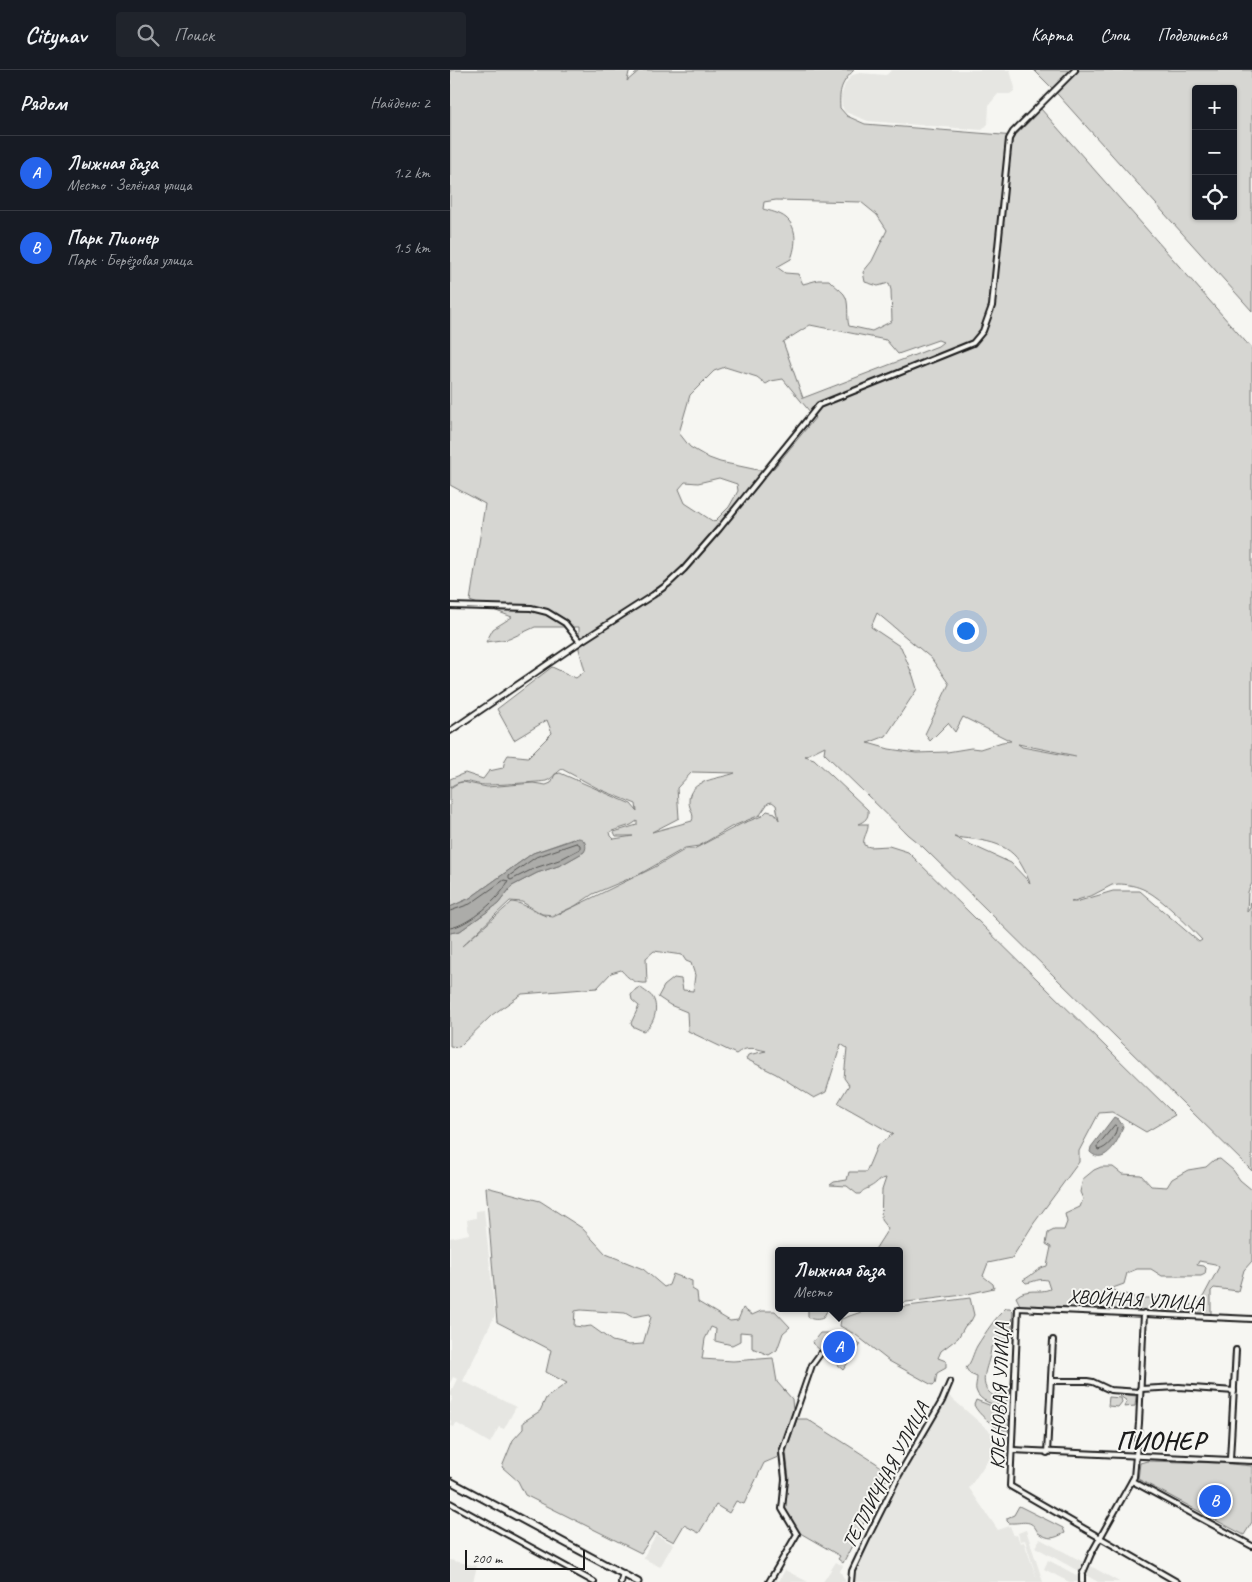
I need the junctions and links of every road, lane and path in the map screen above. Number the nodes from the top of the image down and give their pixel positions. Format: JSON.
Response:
{"nodes":[{"id":1,"x":1075,"y":70,"type":"edge"},
{"id":2,"x":450,"y":606,"type":"edge"},
{"id":3,"x":580,"y":642,"type":"junction"},
{"id":4,"x":450,"y":731,"type":"edge"},
{"id":5,"x":1018,"y":1308,"type":"joint"},
{"id":6,"x":1144,"y":1313,"type":"junction"},
{"id":7,"x":1252,"y":1320,"type":"edge"},
{"id":8,"x":1053,"y":1340,"type":"dead end"},
{"id":9,"x":1236,"y":1350,"type":"dead end"},
{"id":10,"x":820,"y":1354,"type":"dead end"},
{"id":11,"x":1050,"y":1381,"type":"junction"},
{"id":12,"x":950,"y":1382,"type":"dead end"},
{"id":13,"x":1140,"y":1390,"type":"junction"},
{"id":14,"x":1234,"y":1390,"type":"junction"},
{"id":15,"x":1012,"y":1450,"type":"junction"},
{"id":16,"x":1047,"y":1453,"type":"junction"},
{"id":17,"x":1136,"y":1456,"type":"junction"},
{"id":18,"x":1230,"y":1459,"type":"junction"},
{"id":19,"x":1252,"y":1460,"type":"edge"},
{"id":20,"x":450,"y":1481,"type":"edge"},
{"id":21,"x":1132,"y":1481,"type":"junction"},
{"id":22,"x":450,"y":1504,"type":"edge"},
{"id":23,"x":1100,"y":1537,"type":"junction"},
{"id":24,"x":1252,"y":1546,"type":"edge"},
{"id":25,"x":623,"y":1573,"type":"junction"},
{"id":26,"x":634,"y":1581,"type":"edge"},
{"id":27,"x":594,"y":1582,"type":"edge"},
{"id":28,"x":621,"y":1582,"type":"edge"},
{"id":29,"x":770,"y":1582,"type":"edge"},
{"id":30,"x":851,"y":1582,"type":"edge"},
{"id":31,"x":1082,"y":1582,"type":"edge"},
{"id":32,"x":1177,"y":1582,"type":"edge"}],
"edges":[{"from":1,"to":3,"type":"street"},
{"from":2,"to":3,"type":"street"},
{"from":3,"to":4,"type":"street"},
{"from":5,"to":6,"type":"street","name":"ХВОЙНАЯ УЛИЦА"},
{"from":5,"to":15,"type":"street","name":"КЛЕНОВАЯ УЛИЦА"},
{"from":6,"to":7,"type":"street","name":"ХВОЙНАЯ УЛИЦА"},
{"from":6,"to":13,"type":"street"},
{"from":8,"to":11,"type":"street"},
{"from":9,"to":14,"type":"street"},
{"from":10,"to":29,"type":"street"},
{"from":11,"to":13,"type":"street"},
{"from":11,"to":16,"type":"street"},
{"from":12,"to":30,"type":"street","name":"ТЕПЛИЧНАЯ УЛИЦА"},
{"from":13,"to":14,"type":"street"},
{"from":13,"to":17,"type":"street"},
{"from":14,"to":18,"type":"street"},
{"from":15,"to":16,"type":"street"},
{"from":15,"to":23,"type":"street","name":"КЛЕНОВАЯ УЛИЦА"},
{"from":16,"to":17,"type":"street"},
{"from":17,"to":18,"type":"street"},
{"from":17,"to":21,"type":"street"},
{"from":18,"to":19,"type":"street"},
{"from":20,"to":25,"type":"main road"},
{"from":21,"to":23,"type":"street"},
{"from":21,"to":24,"type":"street"},
{"from":22,"to":27,"type":"street"},
{"from":23,"to":31,"type":"street"},
{"from":23,"to":32,"type":"street"},
{"from":25,"to":26,"type":"main road"},
{"from":25,"to":28,"type":"street"}]}
